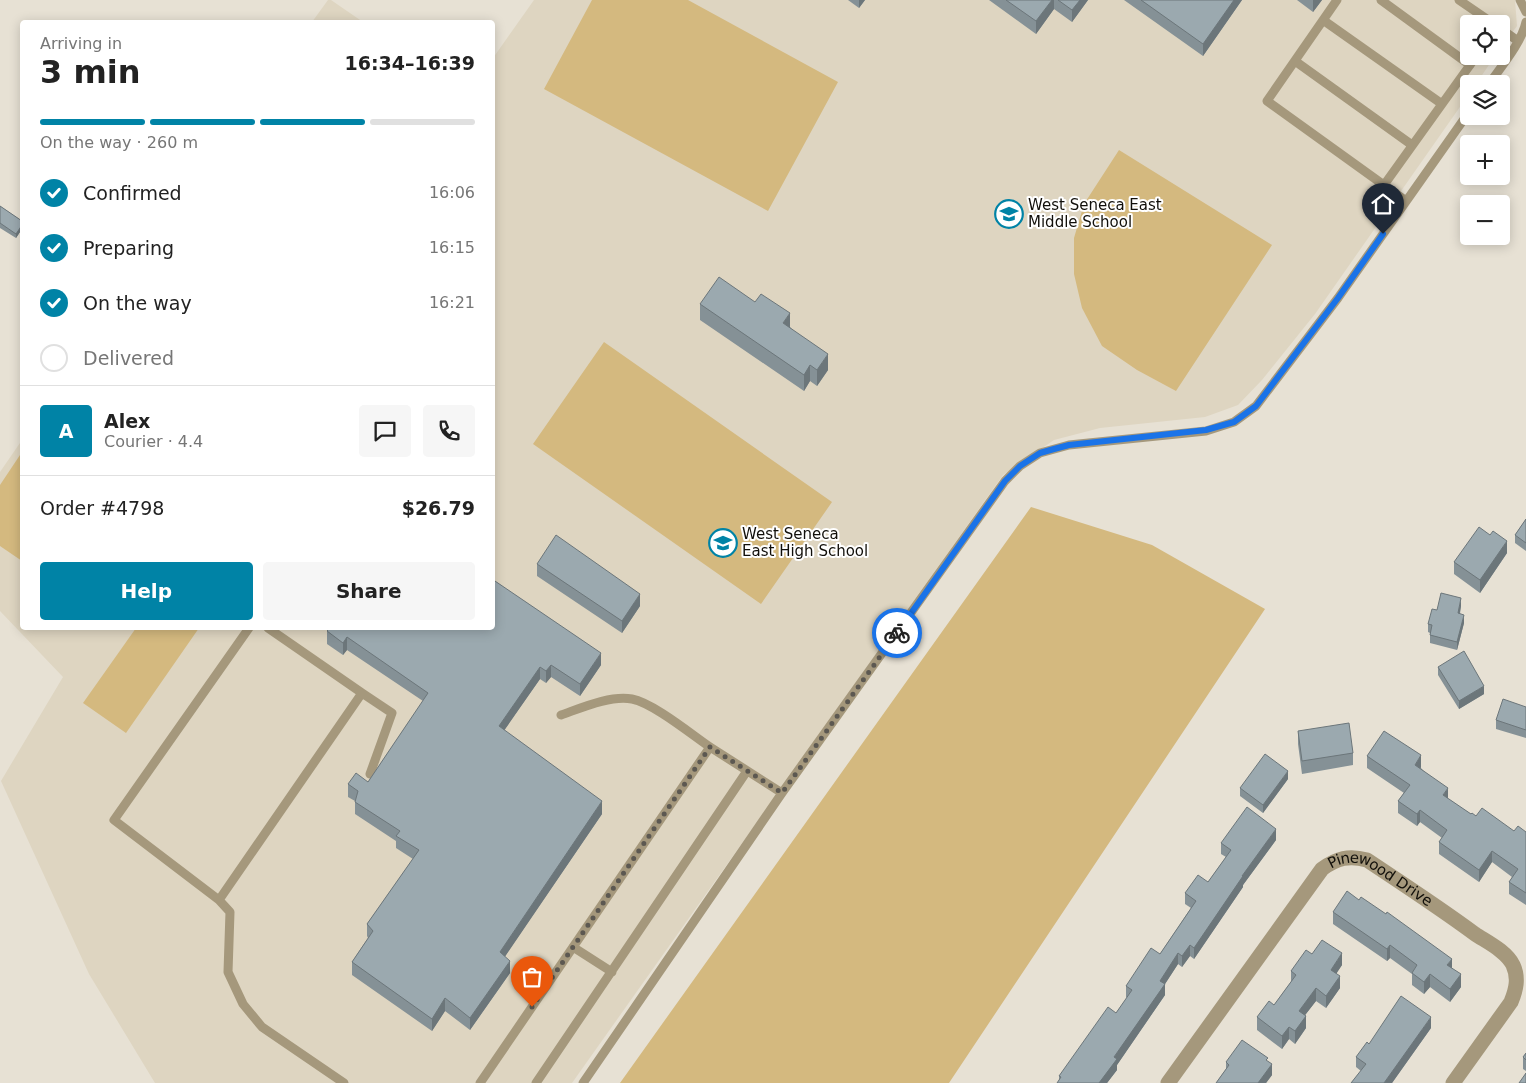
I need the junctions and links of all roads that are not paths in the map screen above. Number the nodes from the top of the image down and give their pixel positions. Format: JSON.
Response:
{"nodes":[{"id":1,"x":1337,"y":0,"type":"edge"},
{"id":2,"x":1381,"y":0,"type":"edge"},
{"id":3,"x":1459,"y":0,"type":"edge"},
{"id":4,"x":1520,"y":0,"type":"edge"},
{"id":5,"x":1526,"y":12,"type":"edge"},
{"id":6,"x":1481,"y":15,"type":"edge"},
{"id":7,"x":1323,"y":20,"type":"junction"},
{"id":8,"x":1526,"y":22,"type":"edge"},
{"id":9,"x":1510,"y":35,"type":"edge"},
{"id":10,"x":1518,"y":41,"type":"junction"},
{"id":11,"x":1460,"y":58,"type":"edge"},
{"id":12,"x":1295,"y":61,"type":"junction"},
{"id":13,"x":1470,"y":65,"type":"edge"},
{"id":14,"x":1495,"y":75,"type":"edge"},
{"id":15,"x":1442,"y":104,"type":"junction"},
{"id":16,"x":1460,"y":125,"type":"edge"},
{"id":17,"x":1412,"y":145,"type":"junction"},
{"id":18,"x":1384,"y":185,"type":"junction"},
{"id":19,"x":1406,"y":201,"type":"junction"},
{"id":20,"x":248,"y":630,"type":"edge"},
{"id":21,"x":271,"y":630,"type":"edge"},
{"id":22,"x":362,"y":693,"type":"junction"},
{"id":23,"x":560,"y":715,"type":"dead end"},
{"id":24,"x":710,"y":747,"type":"junction"},
{"id":25,"x":747,"y":771,"type":"junction"},
{"id":26,"x":370,"y":774,"type":"dead end"},
{"id":27,"x":782,"y":793,"type":"junction"},
{"id":28,"x":219,"y":900,"type":"junction"},
{"id":29,"x":573,"y":946,"type":"junction"},
{"id":30,"x":612,"y":972,"type":"junction"},
{"id":31,"x":344,"y":1083,"type":"edge"},
{"id":32,"x":480,"y":1083,"type":"edge"},
{"id":33,"x":536,"y":1083,"type":"edge"},
{"id":34,"x":583,"y":1083,"type":"edge"},
{"id":35,"x":1168,"y":1083,"type":"edge"},
{"id":36,"x":1453,"y":1083,"type":"edge"}],
"edges":[{"from":1,"to":7,"type":"lane"},
{"from":2,"to":11,"type":"lane"},
{"from":3,"to":6,"type":"lane"},
{"from":4,"to":5,"type":"lane"},
{"from":7,"to":12,"type":"lane"},
{"from":7,"to":15,"type":"lane"},
{"from":8,"to":10,"type":"lane"},
{"from":9,"to":10,"type":"lane"},
{"from":10,"to":14,"type":"lane"},
{"from":12,"to":17,"type":"lane"},
{"from":12,"to":18,"type":"lane"},
{"from":13,"to":15,"type":"lane"},
{"from":15,"to":17,"type":"lane"},
{"from":16,"to":19,"type":"lane"},
{"from":17,"to":18,"type":"lane"},
{"from":18,"to":19,"type":"lane"},
{"from":19,"to":27,"type":"lane"},
{"from":20,"to":28,"type":"lane"},
{"from":21,"to":22,"type":"lane"},
{"from":22,"to":26,"type":"lane"},
{"from":22,"to":28,"type":"lane"},
{"from":23,"to":24,"type":"lane"},
{"from":24,"to":25,"type":"lane"},
{"from":24,"to":29,"type":"lane"},
{"from":25,"to":27,"type":"lane"},
{"from":25,"to":30,"type":"lane"},
{"from":27,"to":34,"type":"lane"},
{"from":28,"to":31,"type":"lane"},
{"from":29,"to":30,"type":"lane"},
{"from":29,"to":32,"type":"lane"},
{"from":30,"to":33,"type":"lane"},
{"from":35,"to":36,"type":"street","name":"Pinewood Drive"}]}
